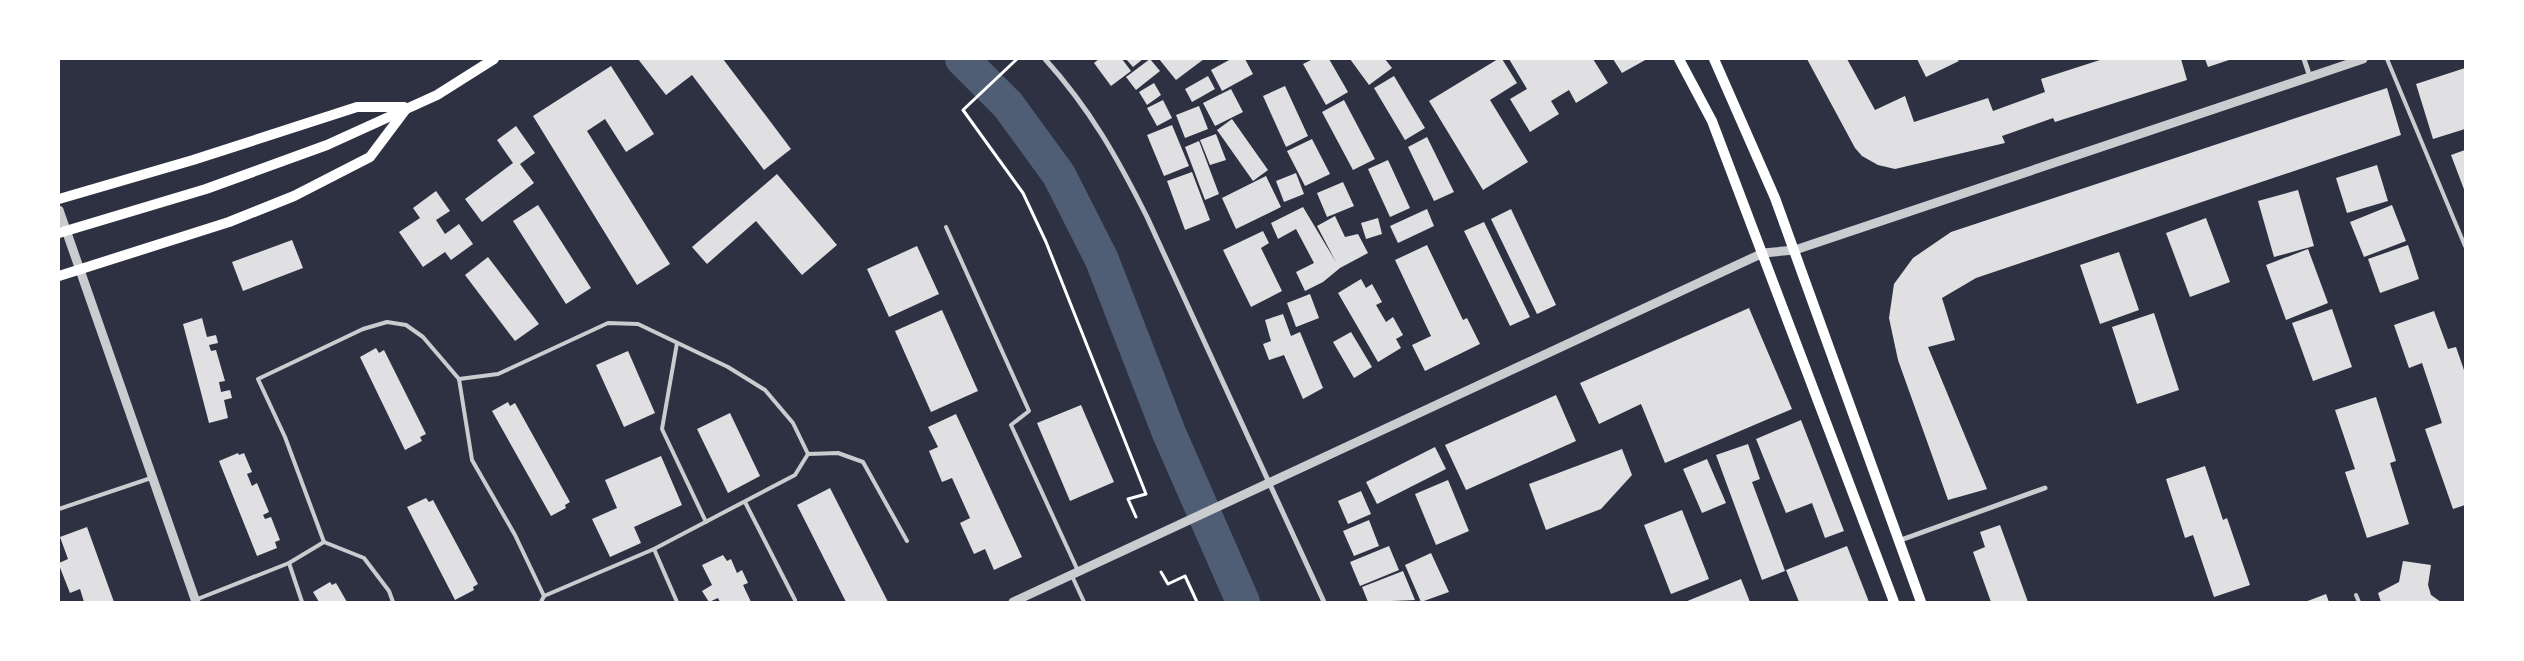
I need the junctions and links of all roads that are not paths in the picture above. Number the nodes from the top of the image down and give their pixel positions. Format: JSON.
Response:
{"nodes":[{"id":1,"x":494,"y":59,"type":"edge"},
{"id":2,"x":1045,"y":59,"type":"edge"},
{"id":3,"x":1679,"y":59,"type":"edge"},
{"id":4,"x":1714,"y":59,"type":"edge"},
{"id":5,"x":2304,"y":59,"type":"edge"},
{"id":6,"x":2363,"y":59,"type":"edge"},
{"id":7,"x":2387,"y":59,"type":"edge"},
{"id":8,"x":2310,"y":77,"type":"junction"},
{"id":9,"x":408,"y":107,"type":"junction"},
{"id":10,"x":59,"y":199,"type":"edge"},
{"id":11,"x":59,"y":210,"type":"edge"},
{"id":12,"x":946,"y":227,"type":"dead end"},
{"id":13,"x":59,"y":233,"type":"edge"},
{"id":14,"x":2465,"y":246,"type":"edge"},
{"id":15,"x":1795,"y":250,"type":"junction"},
{"id":16,"x":1763,"y":253,"type":"junction"},
{"id":17,"x":79,"y":269,"type":"junction"},
{"id":18,"x":59,"y":276,"type":"edge"},
{"id":19,"x":677,"y":343,"type":"junction"},
{"id":20,"x":459,"y":379,"type":"junction"},
{"id":21,"x":808,"y":454,"type":"junction"},
{"id":22,"x":152,"y":478,"type":"junction"},
{"id":23,"x":2045,"y":488,"type":"dead end"},
{"id":24,"x":745,"y":502,"type":"junction"},
{"id":25,"x":59,"y":509,"type":"edge"},
{"id":26,"x":706,"y":522,"type":"junction"},
{"id":27,"x":907,"y":541,"type":"dead end"},
{"id":28,"x":1898,"y":541,"type":"junction"},
{"id":29,"x":324,"y":542,"type":"junction"},
{"id":30,"x":654,"y":549,"type":"junction"},
{"id":31,"x":289,"y":563,"type":"junction"},
{"id":32,"x":1075,"y":575,"type":"junction"},
{"id":33,"x":2356,"y":594,"type":"dead end"},
{"id":34,"x":544,"y":596,"type":"junction"},
{"id":35,"x":795,"y":600,"type":"dead end"},
{"id":36,"x":196,"y":601,"type":"edge"},
{"id":37,"x":302,"y":602,"type":"edge"},
{"id":38,"x":393,"y":602,"type":"edge"},
{"id":39,"x":542,"y":602,"type":"edge"},
{"id":40,"x":677,"y":602,"type":"edge"},
{"id":41,"x":1013,"y":602,"type":"edge"},
{"id":42,"x":1084,"y":602,"type":"edge"},
{"id":43,"x":1324,"y":602,"type":"edge"},
{"id":44,"x":1894,"y":602,"type":"edge"},
{"id":45,"x":1921,"y":602,"type":"edge"},
{"id":46,"x":2359,"y":602,"type":"edge"}],
"edges":[{"from":1,"to":9,"type":"main road"},
{"from":2,"to":43,"type":"street"},
{"from":3,"to":16,"type":"main road"},
{"from":4,"to":15,"type":"main road"},
{"from":5,"to":8,"type":"street"},
{"from":6,"to":8,"type":"street"},
{"from":7,"to":14,"type":"lane"},
{"from":8,"to":15,"type":"street"},
{"from":9,"to":10,"type":"main road"},
{"from":9,"to":13,"type":"main road"},
{"from":9,"to":17,"type":"main road"},
{"from":11,"to":17,"type":"street"},
{"from":12,"to":32,"type":"lane"},
{"from":15,"to":16,"type":"street"},
{"from":15,"to":28,"type":"main road"},
{"from":16,"to":32,"type":"street"},
{"from":16,"to":44,"type":"main road"},
{"from":17,"to":18,"type":"main road"},
{"from":17,"to":22,"type":"street"},
{"from":19,"to":20,"type":"lane"},
{"from":19,"to":21,"type":"lane"},
{"from":19,"to":26,"type":"lane"},
{"from":20,"to":29,"type":"lane"},
{"from":20,"to":34,"type":"lane"},
{"from":21,"to":24,"type":"lane"},
{"from":21,"to":27,"type":"lane"},
{"from":22,"to":25,"type":"lane"},
{"from":22,"to":36,"type":"street"},
{"from":23,"to":28,"type":"street"},
{"from":24,"to":26,"type":"lane"},
{"from":24,"to":35,"type":"lane"},
{"from":26,"to":30,"type":"lane"},
{"from":28,"to":45,"type":"main road"},
{"from":29,"to":31,"type":"lane"},
{"from":29,"to":38,"type":"lane"},
{"from":30,"to":34,"type":"lane"},
{"from":30,"to":40,"type":"lane"},
{"from":31,"to":36,"type":"lane"},
{"from":31,"to":37,"type":"lane"},
{"from":32,"to":41,"type":"street"},
{"from":32,"to":42,"type":"lane"},
{"from":33,"to":46,"type":"lane"},
{"from":34,"to":39,"type":"lane"}]}
